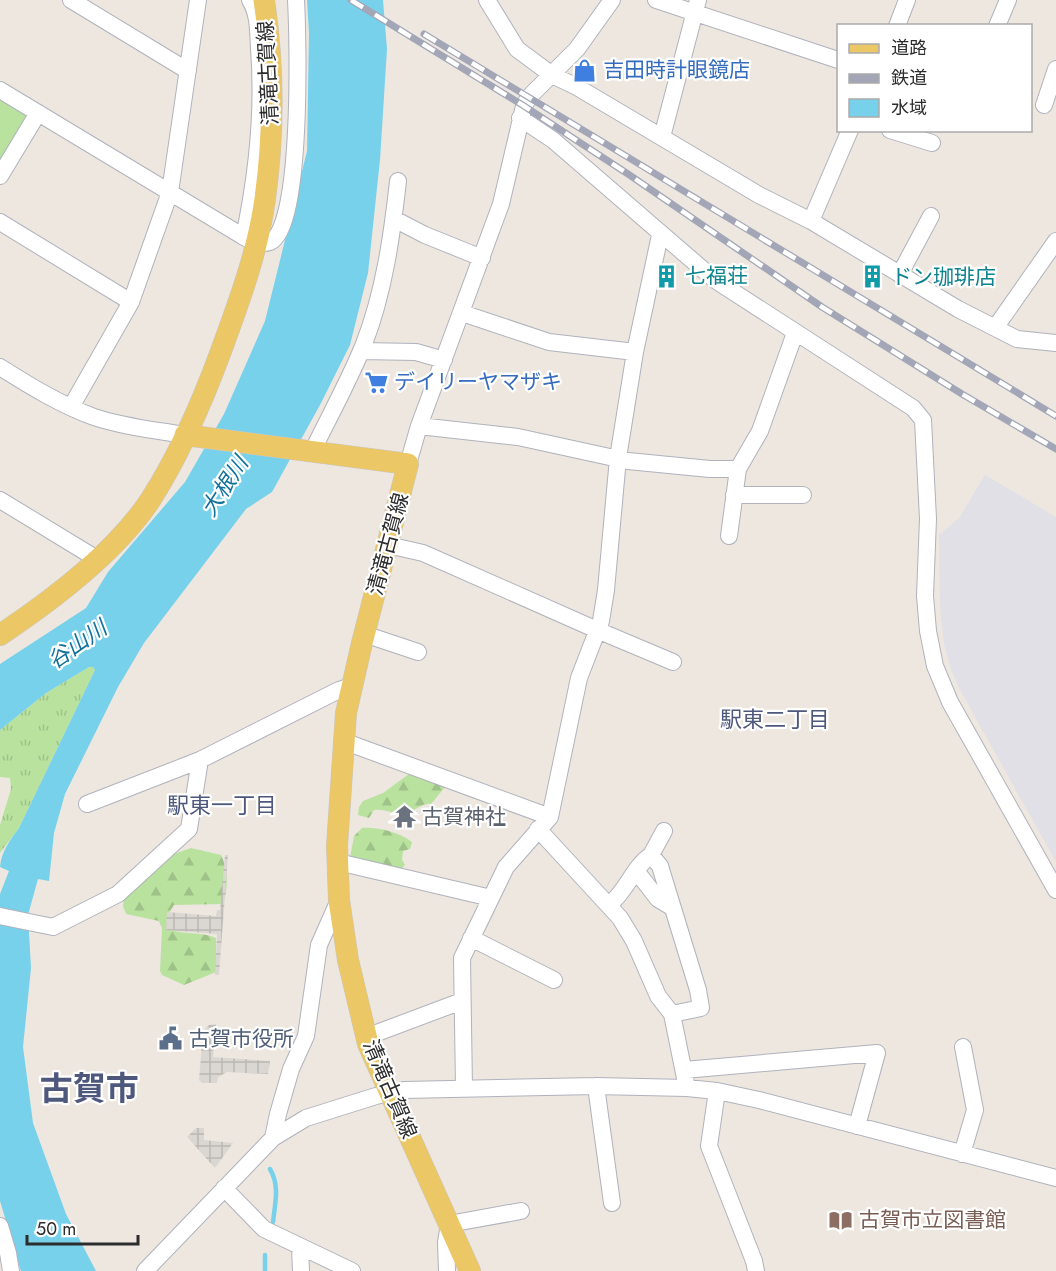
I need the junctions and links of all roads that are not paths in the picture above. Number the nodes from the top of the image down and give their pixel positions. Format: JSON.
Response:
{"nodes":[{"id":1,"x":71,"y":0,"type":"edge"},
{"id":2,"x":198,"y":0,"type":"edge"},
{"id":3,"x":250,"y":0,"type":"edge"},
{"id":4,"x":264,"y":0,"type":"edge"},
{"id":5,"x":296,"y":0,"type":"edge"},
{"id":6,"x":487,"y":0,"type":"edge"},
{"id":7,"x":612,"y":0,"type":"edge"},
{"id":8,"x":656,"y":0,"type":"edge"},
{"id":9,"x":907,"y":0,"type":"edge"},
{"id":10,"x":1008,"y":0,"type":"edge"},
{"id":11,"x":697,"y":7,"type":"edge"},
{"id":12,"x":898,"y":24,"type":"edge"},
{"id":13,"x":998,"y":24,"type":"edge"},
{"id":14,"x":837,"y":60,"type":"edge"},
{"id":15,"x":1056,"y":69,"type":"edge"},
{"id":16,"x":188,"y":71,"type":"junction"},
{"id":17,"x":552,"y":75,"type":"junction"},
{"id":18,"x":0,"y":90,"type":"edge"},
{"id":19,"x":1044,"y":107,"type":"edge"},
{"id":20,"x":38,"y":113,"type":"junction"},
{"id":21,"x":520,"y":118,"type":"junction"},
{"id":22,"x":849,"y":132,"type":"edge"},
{"id":23,"x":896,"y":132,"type":"edge"},
{"id":24,"x":662,"y":137,"type":"junction"},
{"id":25,"x":932,"y":143,"type":"dead end"},
{"id":26,"x":0,"y":176,"type":"edge"},
{"id":27,"x":398,"y":182,"type":"dead end"},
{"id":28,"x":170,"y":192,"type":"junction"},
{"id":29,"x":931,"y":216,"type":"dead end"},
{"id":30,"x":394,"y":219,"type":"junction"},
{"id":31,"x":811,"y":221,"type":"junction"},
{"id":32,"x":0,"y":222,"type":"edge"},
{"id":33,"x":660,"y":235,"type":"junction"},
{"id":34,"x":250,"y":240,"type":"junction"},
{"id":35,"x":1056,"y":240,"type":"edge"},
{"id":36,"x":482,"y":258,"type":"junction"},
{"id":37,"x":900,"y":274,"type":"junction"},
{"id":38,"x":131,"y":302,"type":"junction"},
{"id":39,"x":462,"y":313,"type":"junction"},
{"id":40,"x":995,"y":328,"type":"junction"},
{"id":41,"x":795,"y":333,"type":"junction"},
{"id":42,"x":1056,"y":343,"type":"edge"},
{"id":43,"x":360,"y":351,"type":"junction"},
{"id":44,"x":635,"y":352,"type":"junction"},
{"id":45,"x":444,"y":360,"type":"junction"},
{"id":46,"x":0,"y":367,"type":"edge"},
{"id":47,"x":71,"y":407,"type":"junction"},
{"id":48,"x":419,"y":426,"type":"junction"},
{"id":49,"x":195,"y":435,"type":"junction"},
{"id":50,"x":312,"y":452,"type":"junction"},
{"id":51,"x":618,"y":458,"type":"junction"},
{"id":52,"x":408,"y":464,"type":"junction"},
{"id":53,"x":738,"y":469,"type":"junction"},
{"id":54,"x":734,"y":495,"type":"junction"},
{"id":55,"x":803,"y":495,"type":"dead end"},
{"id":56,"x":0,"y":500,"type":"edge"},
{"id":57,"x":729,"y":536,"type":"dead end"},
{"id":58,"x":388,"y":545,"type":"junction"},
{"id":59,"x":97,"y":559,"type":"junction"},
{"id":60,"x":4,"y":627,"type":"edge"},
{"id":61,"x":597,"y":630,"type":"junction"},
{"id":62,"x":364,"y":634,"type":"junction"},
{"id":63,"x":418,"y":652,"type":"dead end"},
{"id":64,"x":673,"y":662,"type":"dead end"},
{"id":65,"x":351,"y":686,"type":"junction"},
{"id":66,"x":343,"y":741,"type":"junction"},
{"id":67,"x":200,"y":760,"type":"junction"},
{"id":68,"x":87,"y":804,"type":"dead end"},
{"id":69,"x":550,"y":817,"type":"junction"},
{"id":70,"x":538,"y":829,"type":"junction"},
{"id":71,"x":664,"y":831,"type":"dead end"},
{"id":72,"x":651,"y":855,"type":"junction"},
{"id":73,"x":338,"y":862,"type":"junction"},
{"id":74,"x":637,"y":872,"type":"junction"},
{"id":75,"x":1056,"y":890,"type":"edge"},
{"id":76,"x":491,"y":898,"type":"junction"},
{"id":77,"x":339,"y":900,"type":"junction"},
{"id":78,"x":609,"y":904,"type":"junction"},
{"id":79,"x":673,"y":908,"type":"junction"},
{"id":80,"x":0,"y":916,"type":"edge"},
{"id":81,"x":471,"y":938,"type":"junction"},
{"id":82,"x":554,"y":980,"type":"dead end"},
{"id":83,"x":462,"y":1001,"type":"junction"},
{"id":84,"x":672,"y":1014,"type":"junction"},
{"id":85,"x":366,"y":1037,"type":"junction"},
{"id":86,"x":963,"y":1047,"type":"dead end"},
{"id":87,"x":684,"y":1070,"type":"junction"},
{"id":88,"x":596,"y":1086,"type":"junction"},
{"id":89,"x":464,"y":1088,"type":"junction"},
{"id":90,"x":687,"y":1088,"type":"junction"},
{"id":91,"x":717,"y":1091,"type":"junction"},
{"id":92,"x":390,"y":1093,"type":"junction"},
{"id":93,"x":857,"y":1126,"type":"junction"},
{"id":94,"x":273,"y":1138,"type":"junction"},
{"id":95,"x":962,"y":1154,"type":"junction"},
{"id":96,"x":1056,"y":1178,"type":"edge"},
{"id":97,"x":224,"y":1188,"type":"junction"},
{"id":98,"x":612,"y":1203,"type":"dead end"},
{"id":99,"x":521,"y":1211,"type":"dead end"},
{"id":100,"x":449,"y":1224,"type":"junction"},
{"id":101,"x":0,"y":1226,"type":"edge"},
{"id":102,"x":300,"y":1248,"type":"junction"},
{"id":103,"x":11,"y":1271,"type":"edge"},
{"id":104,"x":145,"y":1271,"type":"edge"},
{"id":105,"x":301,"y":1271,"type":"edge"},
{"id":106,"x":352,"y":1271,"type":"edge"},
{"id":107,"x":447,"y":1271,"type":"edge"},
{"id":108,"x":470,"y":1271,"type":"edge"},
{"id":109,"x":756,"y":1271,"type":"edge"}],
"edges":[{"from":1,"to":16,"type":"street"},
{"from":2,"to":16,"type":"street"},
{"from":3,"to":34,"type":"street"},
{"from":4,"to":34,"type":"main road","name":"清滝古賀線"},
{"from":5,"to":34,"type":"street"},
{"from":6,"to":17,"type":"street"},
{"from":7,"to":17,"type":"street"},
{"from":8,"to":11,"type":"street"},
{"from":9,"to":12,"type":"street"},
{"from":10,"to":13,"type":"street"},
{"from":11,"to":14,"type":"street"},
{"from":11,"to":24,"type":"street"},
{"from":15,"to":19,"type":"street"},
{"from":16,"to":28,"type":"street"},
{"from":17,"to":21,"type":"street"},
{"from":17,"to":24,"type":"street"},
{"from":18,"to":20,"type":"street"},
{"from":20,"to":26,"type":"street"},
{"from":20,"to":28,"type":"street"},
{"from":21,"to":33,"type":"street"},
{"from":21,"to":36,"type":"street"},
{"from":22,"to":31,"type":"street"},
{"from":23,"to":25,"type":"street"},
{"from":24,"to":31,"type":"street"},
{"from":27,"to":30,"type":"street"},
{"from":28,"to":34,"type":"street"},
{"from":28,"to":38,"type":"street"},
{"from":29,"to":37,"type":"street"},
{"from":30,"to":36,"type":"street"},
{"from":30,"to":43,"type":"street"},
{"from":31,"to":37,"type":"street"},
{"from":32,"to":38,"type":"street"},
{"from":33,"to":41,"type":"street"},
{"from":33,"to":44,"type":"street"},
{"from":34,"to":49,"type":"main road","name":"清滝古賀線"},
{"from":35,"to":40,"type":"street"},
{"from":36,"to":39,"type":"street"},
{"from":37,"to":40,"type":"street"},
{"from":38,"to":47,"type":"street"},
{"from":39,"to":44,"type":"street"},
{"from":39,"to":45,"type":"street"},
{"from":40,"to":42,"type":"street"},
{"from":41,"to":53,"type":"street"},
{"from":41,"to":75,"type":"street"},
{"from":43,"to":45,"type":"street"},
{"from":43,"to":50,"type":"street"},
{"from":44,"to":51,"type":"street"},
{"from":45,"to":48,"type":"street"},
{"from":46,"to":47,"type":"street"},
{"from":47,"to":49,"type":"street"},
{"from":48,"to":51,"type":"street"},
{"from":48,"to":52,"type":"street"},
{"from":49,"to":50,"type":"main road","name":"清滝古賀線"},
{"from":49,"to":59,"type":"main road"},
{"from":50,"to":52,"type":"main road","name":"清滝古賀線"},
{"from":51,"to":53,"type":"street"},
{"from":51,"to":61,"type":"street"},
{"from":52,"to":58,"type":"main road","name":"清滝古賀線"},
{"from":53,"to":54,"type":"street"},
{"from":54,"to":55,"type":"street"},
{"from":54,"to":57,"type":"street"},
{"from":56,"to":59,"type":"street"},
{"from":58,"to":61,"type":"street"},
{"from":58,"to":62,"type":"main road","name":"清滝古賀線"},
{"from":59,"to":60,"type":"main road"},
{"from":61,"to":64,"type":"street"},
{"from":61,"to":69,"type":"street"},
{"from":62,"to":63,"type":"street"},
{"from":62,"to":65,"type":"main road","name":"清滝古賀線"},
{"from":65,"to":66,"type":"main road","name":"清滝古賀線"},
{"from":65,"to":67,"type":"street"},
{"from":66,"to":69,"type":"street"},
{"from":66,"to":73,"type":"main road","name":"清滝古賀線"},
{"from":67,"to":68,"type":"street"},
{"from":67,"to":80,"type":"street"},
{"from":69,"to":70,"type":"street"},
{"from":70,"to":76,"type":"street"},
{"from":70,"to":78,"type":"street"},
{"from":71,"to":72,"type":"street"},
{"from":72,"to":74,"type":"street"},
{"from":72,"to":79,"type":"street"},
{"from":73,"to":76,"type":"street"},
{"from":73,"to":77,"type":"main road","name":"清滝古賀線"},
{"from":74,"to":78,"type":"street"},
{"from":74,"to":79,"type":"street"},
{"from":76,"to":81,"type":"street"},
{"from":77,"to":85,"type":"main road","name":"清滝古賀線"},
{"from":77,"to":94,"type":"street"},
{"from":78,"to":84,"type":"street"},
{"from":79,"to":84,"type":"street"},
{"from":81,"to":82,"type":"street"},
{"from":81,"to":83,"type":"street"},
{"from":83,"to":85,"type":"street"},
{"from":83,"to":89,"type":"street"},
{"from":84,"to":87,"type":"street"},
{"from":85,"to":92,"type":"main road","name":"清滝古賀線"},
{"from":86,"to":95,"type":"street"},
{"from":87,"to":90,"type":"street"},
{"from":87,"to":93,"type":"street"},
{"from":88,"to":89,"type":"street"},
{"from":88,"to":90,"type":"street"},
{"from":88,"to":98,"type":"street"},
{"from":89,"to":92,"type":"street"},
{"from":90,"to":91,"type":"street"},
{"from":91,"to":93,"type":"street"},
{"from":91,"to":109,"type":"street"},
{"from":92,"to":94,"type":"street"},
{"from":92,"to":100,"type":"main road","name":"清滝古賀線"},
{"from":93,"to":95,"type":"street"},
{"from":94,"to":97,"type":"street"},
{"from":95,"to":96,"type":"street"},
{"from":97,"to":102,"type":"street"},
{"from":97,"to":104,"type":"street"},
{"from":99,"to":100,"type":"street"},
{"from":100,"to":107,"type":"street"},
{"from":100,"to":108,"type":"main road","name":"清滝古賀線"},
{"from":101,"to":103,"type":"street"},
{"from":102,"to":105,"type":"street"},
{"from":102,"to":106,"type":"street"}]}
